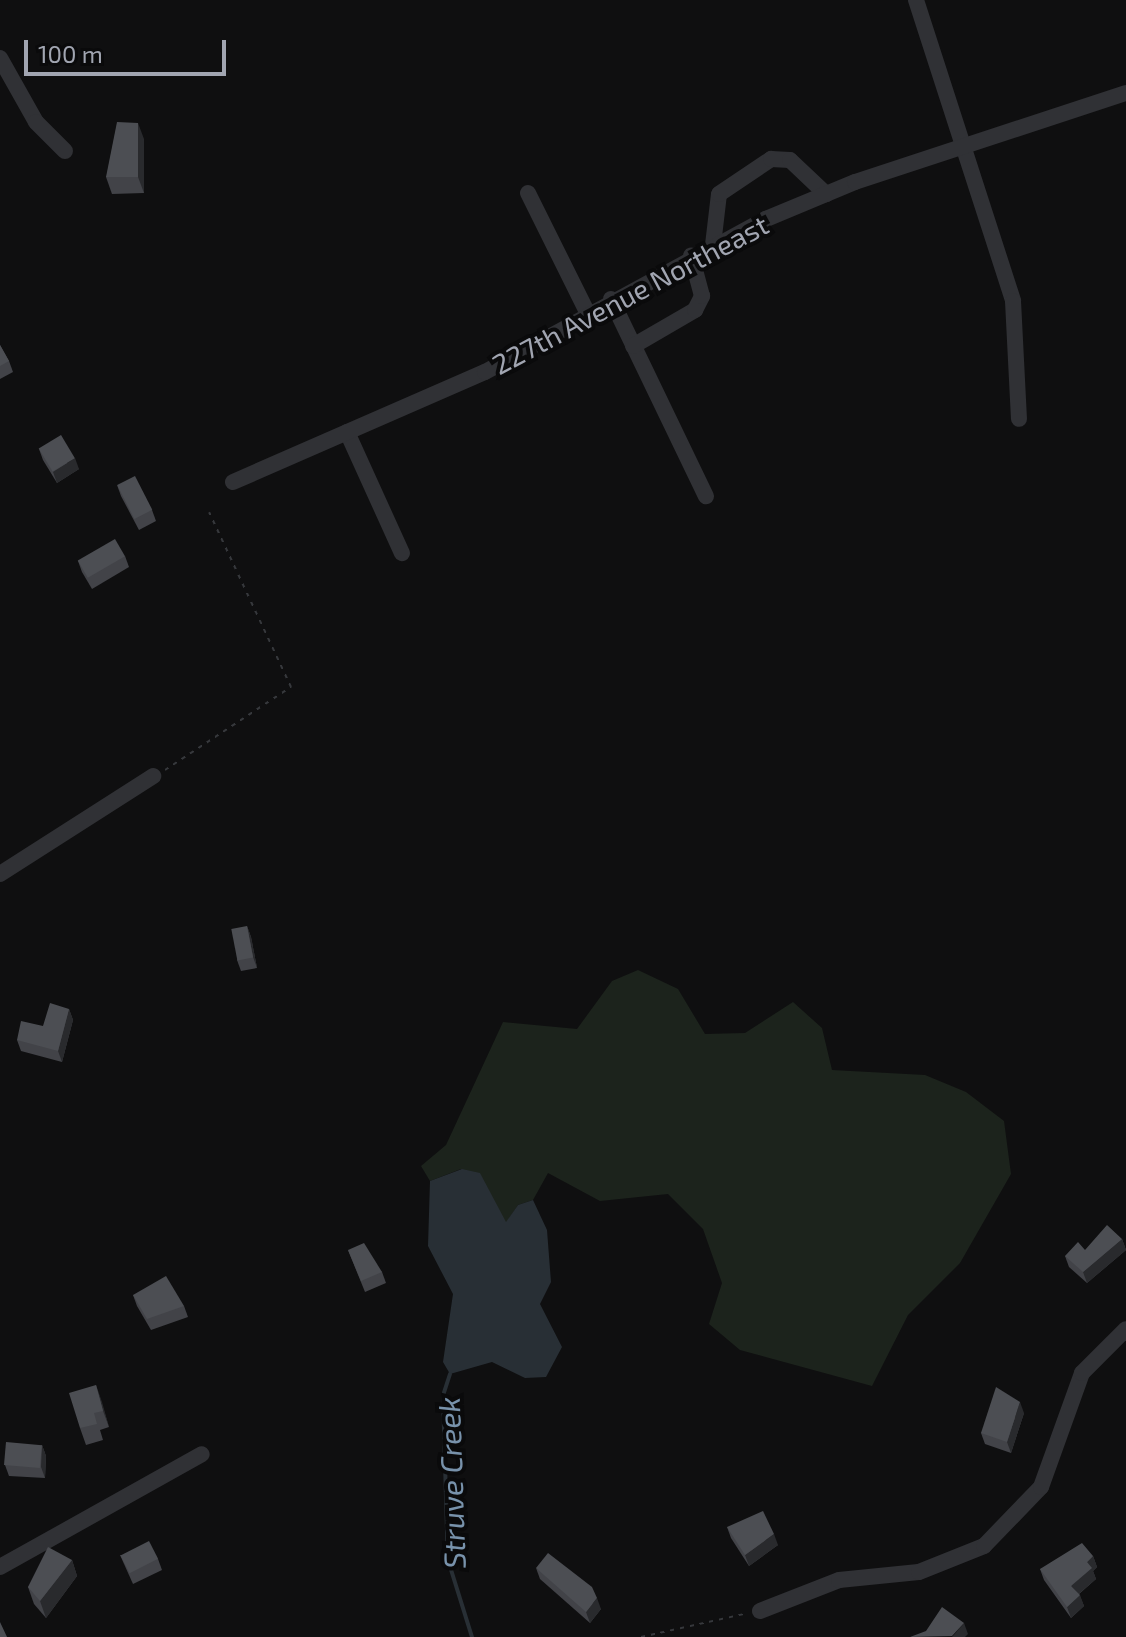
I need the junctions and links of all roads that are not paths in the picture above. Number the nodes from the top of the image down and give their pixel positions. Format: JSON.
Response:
{"nodes":[{"id":1,"x":916,"y":0,"type":"edge"},
{"id":2,"x":0,"y":58,"type":"edge"},
{"id":3,"x":1126,"y":93,"type":"edge"},
{"id":4,"x":967,"y":144,"type":"junction"},
{"id":5,"x":65,"y":151,"type":"dead end"},
{"id":6,"x":528,"y":193,"type":"dead end"},
{"id":7,"x":826,"y":194,"type":"junction"},
{"id":8,"x":713,"y":245,"type":"junction"},
{"id":9,"x":691,"y":255,"type":"junction"},
{"id":10,"x":611,"y":299,"type":"junction"},
{"id":11,"x":587,"y":312,"type":"junction"},
{"id":12,"x":633,"y":346,"type":"junction"},
{"id":13,"x":1019,"y":419,"type":"dead end"},
{"id":14,"x":347,"y":432,"type":"junction"},
{"id":15,"x":233,"y":482,"type":"dead end"},
{"id":16,"x":706,"y":496,"type":"dead end"},
{"id":17,"x":402,"y":553,"type":"dead end"},
{"id":18,"x":153,"y":776,"type":"road end"},
{"id":19,"x":0,"y":874,"type":"edge"},
{"id":20,"x":1126,"y":1329,"type":"edge"},
{"id":21,"x":202,"y":1454,"type":"dead end"},
{"id":22,"x":0,"y":1567,"type":"edge"},
{"id":23,"x":760,"y":1611,"type":"road end"}],
"edges":[{"from":1,"to":4,"type":"street"},
{"from":2,"to":5,"type":"street"},
{"from":3,"to":4,"type":"street","name":"227th Avenue Northeast"},
{"from":4,"to":7,"type":"street","name":"227th Avenue Northeast"},
{"from":4,"to":13,"type":"street"},
{"from":6,"to":11,"type":"street"},
{"from":7,"to":8,"type":"street","name":"227th Avenue Northeast"},
{"from":7,"to":8,"type":"street"},
{"from":8,"to":9,"type":"street","name":"227th Avenue Northeast"},
{"from":9,"to":10,"type":"street","name":"227th Avenue Northeast"},
{"from":9,"to":12,"type":"street"},
{"from":10,"to":11,"type":"street","name":"227th Avenue Northeast"},
{"from":10,"to":12,"type":"street"},
{"from":11,"to":14,"type":"street","name":"227th Avenue Northeast"},
{"from":12,"to":16,"type":"street"},
{"from":14,"to":15,"type":"street","name":"227th Avenue Northeast"},
{"from":14,"to":17,"type":"street"},
{"from":18,"to":19,"type":"street"},
{"from":20,"to":23,"type":"street"},
{"from":21,"to":22,"type":"street"}]}
